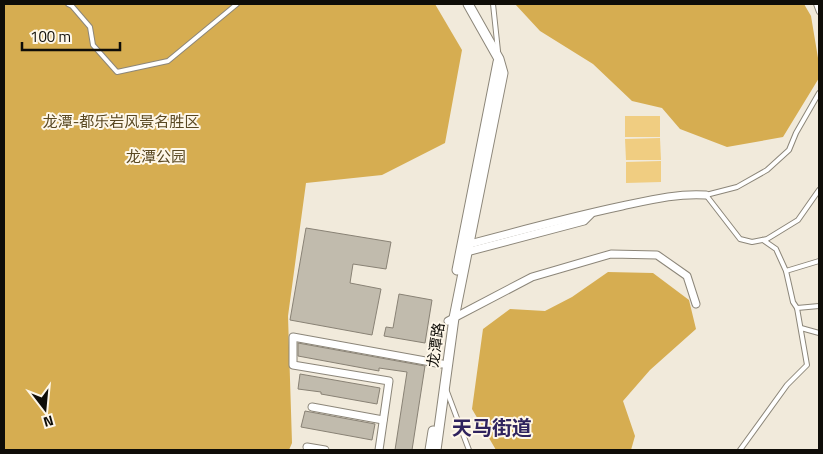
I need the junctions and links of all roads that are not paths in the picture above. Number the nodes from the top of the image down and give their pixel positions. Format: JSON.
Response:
{"nodes":[{"id":1,"x":68,"y":4,"type":"edge"},
{"id":2,"x":237,"y":4,"type":"edge"},
{"id":3,"x":468,"y":4,"type":"edge"},
{"id":4,"x":493,"y":4,"type":"edge"},
{"id":5,"x":816,"y":4,"type":"edge"},
{"id":6,"x":819,"y":12,"type":"edge"},
{"id":7,"x":499,"y":59,"type":"junction"},
{"id":8,"x":819,"y":93,"type":"edge"},
{"id":9,"x":819,"y":190,"type":"edge"},
{"id":10,"x":706,"y":195,"type":"junction"},
{"id":11,"x":762,"y":240,"type":"junction"},
{"id":12,"x":464,"y":249,"type":"junction"},
{"id":13,"x":819,"y":261,"type":"edge"},
{"id":14,"x":786,"y":271,"type":"junction"},
{"id":15,"x":696,"y":304,"type":"dead end"},
{"id":16,"x":819,"y":306,"type":"edge"},
{"id":17,"x":797,"y":308,"type":"junction"},
{"id":18,"x":451,"y":319,"type":"junction"},
{"id":19,"x":800,"y":328,"type":"junction"},
{"id":20,"x":819,"y":333,"type":"edge"},
{"id":21,"x":442,"y":364,"type":"junction"},
{"id":22,"x":445,"y":385,"type":"junction"},
{"id":23,"x":312,"y":407,"type":"dead end"},
{"id":24,"x":383,"y":420,"type":"junction"},
{"id":25,"x":307,"y":447,"type":"dead end"},
{"id":26,"x":325,"y":450,"type":"edge"},
{"id":27,"x":379,"y":450,"type":"edge"},
{"id":28,"x":430,"y":450,"type":"edge"},
{"id":29,"x":436,"y":450,"type":"edge"},
{"id":30,"x":469,"y":450,"type":"edge"},
{"id":31,"x":740,"y":450,"type":"edge"}],
"edges":[{"from":1,"to":2,"type":"lane"},
{"from":3,"to":7,"type":"street"},
{"from":4,"to":7,"type":"lane"},
{"from":5,"to":6,"type":"lane"},
{"from":7,"to":12,"type":"street","name":"龙潭路"},
{"from":8,"to":10,"type":"lane"},
{"from":9,"to":11,"type":"lane"},
{"from":10,"to":11,"type":"lane"},
{"from":10,"to":12,"type":"street"},
{"from":11,"to":14,"type":"lane"},
{"from":12,"to":18,"type":"street","name":"龙潭路"},
{"from":13,"to":14,"type":"lane"},
{"from":14,"to":17,"type":"lane"},
{"from":15,"to":18,"type":"street"},
{"from":16,"to":17,"type":"lane"},
{"from":17,"to":19,"type":"lane"},
{"from":18,"to":21,"type":"street","name":"龙潭路"},
{"from":18,"to":22,"type":"street","name":"龙潭路"},
{"from":19,"to":20,"type":"lane"},
{"from":19,"to":31,"type":"lane"},
{"from":21,"to":24,"type":"street"},
{"from":21,"to":28,"type":"street","name":"龙潭路"},
{"from":22,"to":29,"type":"street","name":"龙潭路"},
{"from":22,"to":30,"type":"lane"},
{"from":23,"to":24,"type":"street"},
{"from":24,"to":27,"type":"street"},
{"from":25,"to":26,"type":"street"}]}
